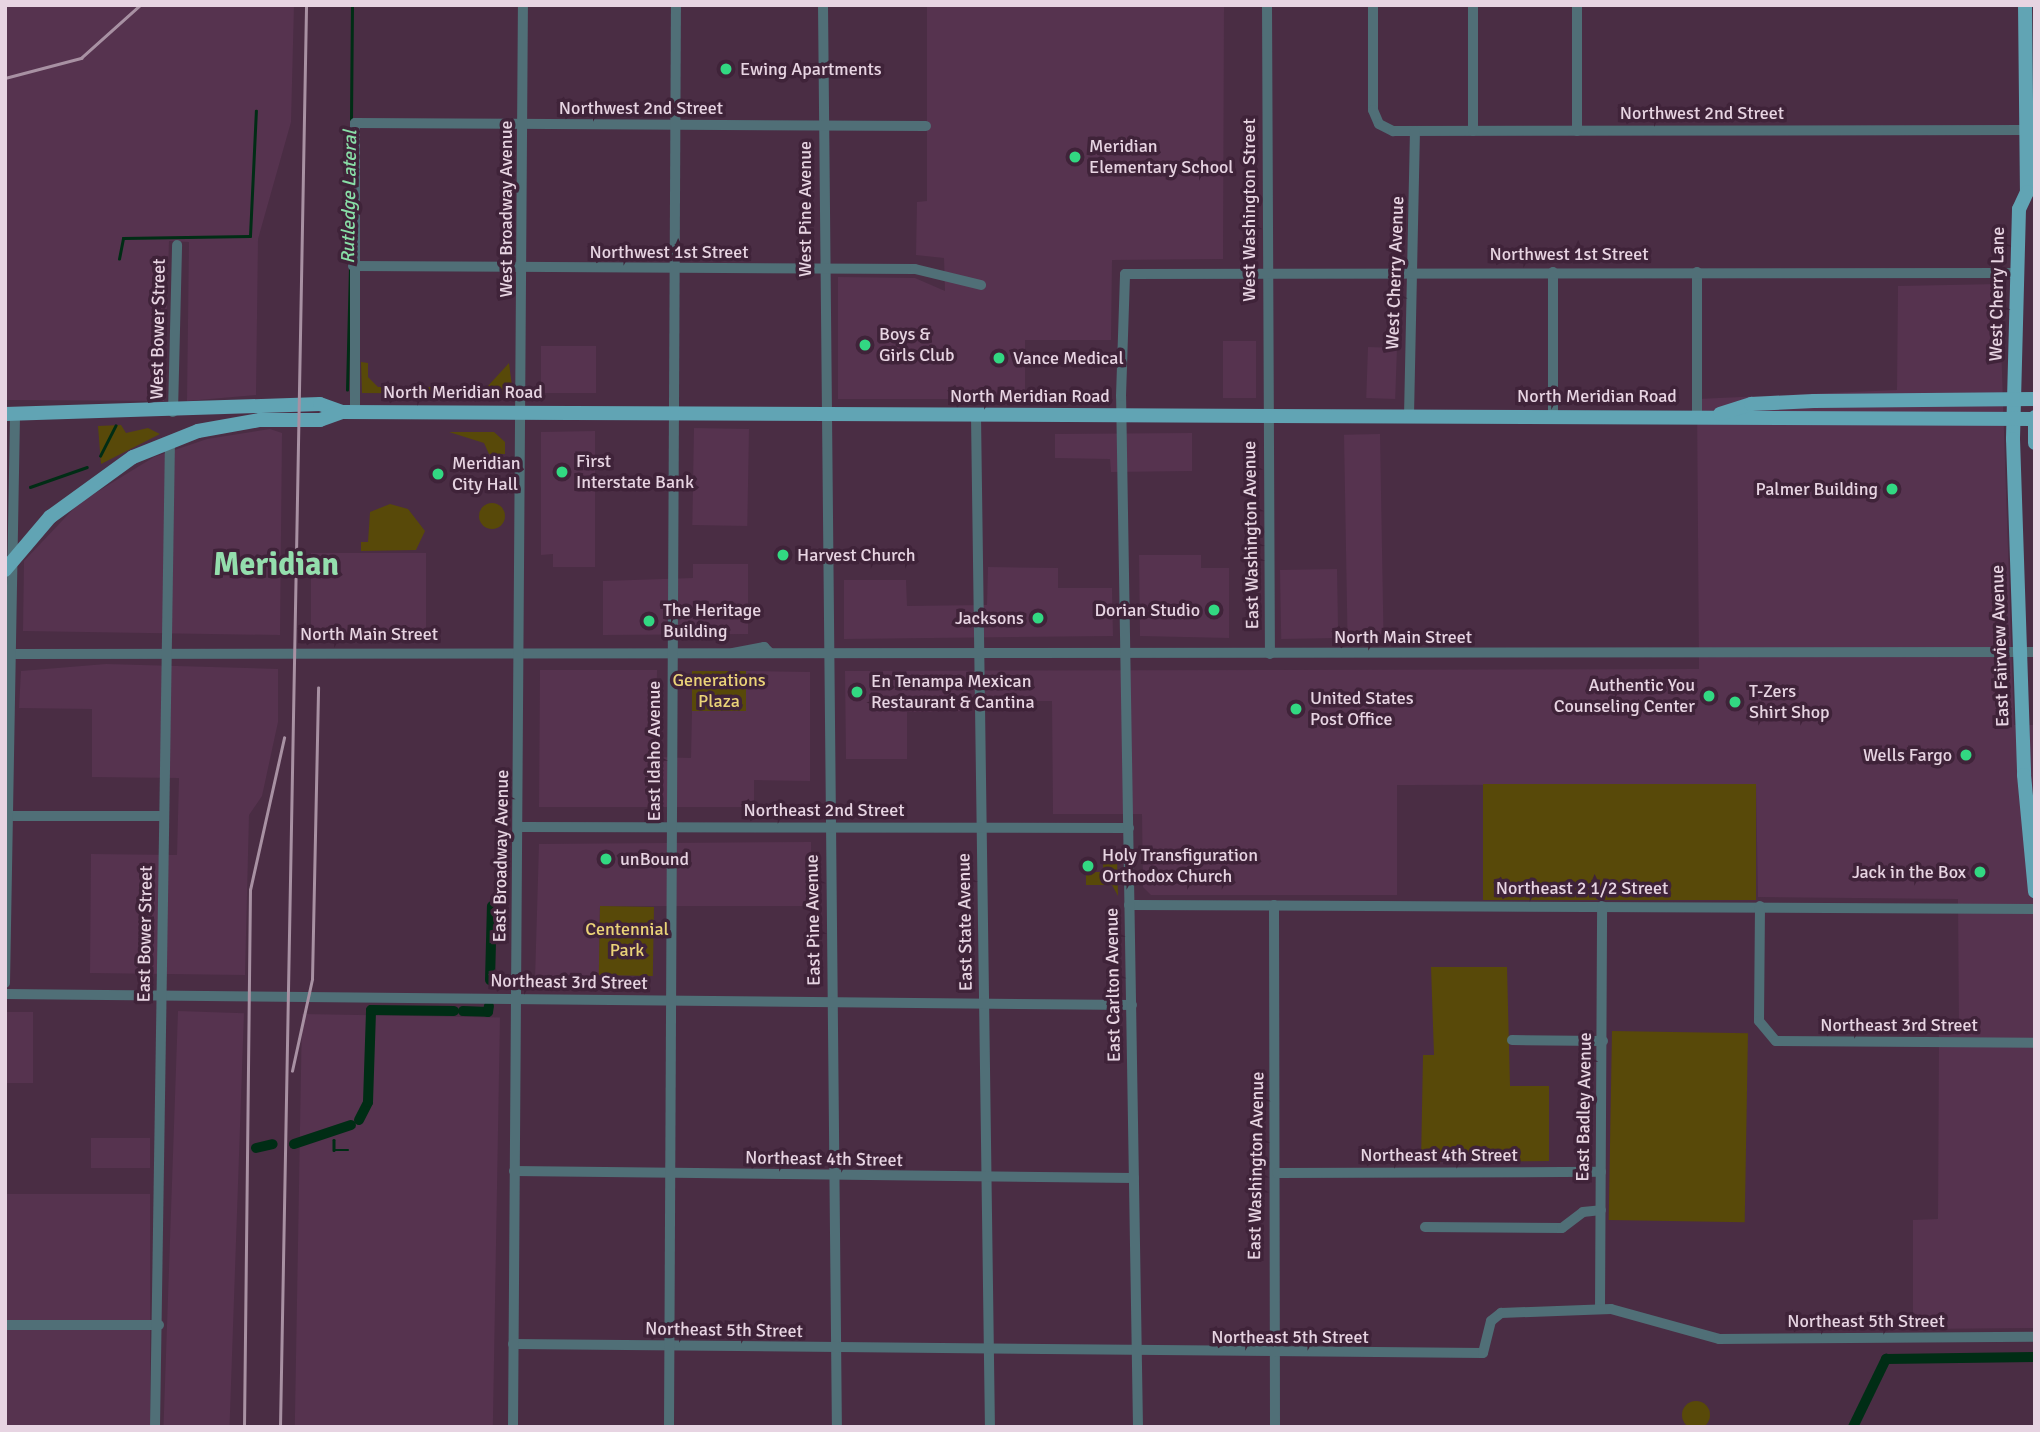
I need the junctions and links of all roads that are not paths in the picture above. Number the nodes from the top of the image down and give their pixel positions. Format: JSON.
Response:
{"nodes":[{"id":1,"x":523,"y":5,"type":"edge"},
{"id":2,"x":676,"y":5,"type":"edge"},
{"id":3,"x":823,"y":5,"type":"edge"},
{"id":4,"x":1267,"y":5,"type":"edge"},
{"id":5,"x":1373,"y":5,"type":"edge"},
{"id":6,"x":1474,"y":5,"type":"edge"},
{"id":7,"x":1577,"y":5,"type":"edge"},
{"id":8,"x":2028,"y":7,"type":"edge"},
{"id":9,"x":523,"y":126,"type":"junction"},
{"id":10,"x":676,"y":126,"type":"junction"},
{"id":11,"x":823,"y":126,"type":"junction"},
{"id":12,"x":926,"y":126,"type":"dead end"},
{"id":13,"x":2027,"y":130,"type":"junction"},
{"id":14,"x":1415,"y":131,"type":"junction"},
{"id":15,"x":1473,"y":131,"type":"junction"},
{"id":16,"x":1577,"y":131,"type":"junction"},
{"id":17,"x":2027,"y":192,"type":"junction"},
{"id":18,"x":2035,"y":206,"type":"edge"},
{"id":19,"x":177,"y":245,"type":"dead end"},
{"id":20,"x":354,"y":266,"type":"junction"},
{"id":21,"x":523,"y":268,"type":"junction"},
{"id":22,"x":673,"y":270,"type":"junction"},
{"id":23,"x":822,"y":271,"type":"junction"},
{"id":24,"x":1266,"y":271,"type":"junction"},
{"id":25,"x":1410,"y":271,"type":"junction"},
{"id":26,"x":1553,"y":272,"type":"junction"},
{"id":27,"x":1697,"y":272,"type":"junction"},
{"id":28,"x":2015,"y":273,"type":"junction"},
{"id":29,"x":1125,"y":274,"type":"joint"},
{"id":30,"x":981,"y":285,"type":"dead end"},
{"id":31,"x":2014,"y":399,"type":"junction"},
{"id":32,"x":2035,"y":399,"type":"edge"},
{"id":33,"x":173,"y":412,"type":"junction"},
{"id":34,"x":348,"y":412,"type":"junction"},
{"id":35,"x":522,"y":412,"type":"junction"},
{"id":36,"x":674,"y":412,"type":"junction"},
{"id":37,"x":823,"y":413,"type":"junction"},
{"id":38,"x":10,"y":414,"type":"edge"},
{"id":39,"x":1719,"y":414,"type":"junction"},
{"id":40,"x":1266,"y":415,"type":"junction"},
{"id":41,"x":1696,"y":415,"type":"junction"},
{"id":42,"x":976,"y":416,"type":"junction"},
{"id":43,"x":1123,"y":416,"type":"junction"},
{"id":44,"x":1409,"y":416,"type":"junction"},
{"id":45,"x":1553,"y":416,"type":"junction"},
{"id":46,"x":2035,"y":418,"type":"edge"},
{"id":47,"x":2013,"y":419,"type":"junction"},
{"id":48,"x":170,"y":441,"type":"junction"},
{"id":49,"x":2035,"y":443,"type":"edge"},
{"id":50,"x":9,"y":566,"type":"edge"},
{"id":51,"x":170,"y":651,"type":"junction"},
{"id":52,"x":521,"y":652,"type":"junction"},
{"id":53,"x":2035,"y":652,"type":"edge"},
{"id":54,"x":672,"y":653,"type":"junction"},
{"id":55,"x":826,"y":653,"type":"junction"},
{"id":56,"x":979,"y":653,"type":"junction"},
{"id":57,"x":2019,"y":653,"type":"junction"},
{"id":58,"x":8,"y":654,"type":"edge"},
{"id":59,"x":1127,"y":654,"type":"junction"},
{"id":60,"x":1270,"y":654,"type":"junction"},
{"id":61,"x":7,"y":816,"type":"edge"},
{"id":62,"x":164,"y":816,"type":"junction"},
{"id":63,"x":519,"y":827,"type":"junction"},
{"id":64,"x":671,"y":827,"type":"junction"},
{"id":65,"x":829,"y":828,"type":"junction"},
{"id":66,"x":982,"y":828,"type":"junction"},
{"id":67,"x":1129,"y":828,"type":"junction"},
{"id":68,"x":2035,"y":891,"type":"edge"},
{"id":69,"x":1129,"y":905,"type":"junction"},
{"id":70,"x":1274,"y":905,"type":"junction"},
{"id":71,"x":1602,"y":906,"type":"junction"},
{"id":72,"x":1760,"y":906,"type":"junction"},
{"id":73,"x":2035,"y":909,"type":"edge"},
{"id":74,"x":5,"y":982,"type":"edge"},
{"id":75,"x":162,"y":993,"type":"junction"},
{"id":76,"x":5,"y":994,"type":"edge"},
{"id":77,"x":517,"y":999,"type":"junction"},
{"id":78,"x":671,"y":1002,"type":"junction"},
{"id":79,"x":831,"y":1004,"type":"junction"},
{"id":80,"x":984,"y":1005,"type":"junction"},
{"id":81,"x":1132,"y":1005,"type":"junction"},
{"id":82,"x":1512,"y":1040,"type":"dead end"},
{"id":83,"x":1602,"y":1041,"type":"junction"},
{"id":84,"x":2035,"y":1043,"type":"edge"},
{"id":85,"x":514,"y":1171,"type":"junction"},
{"id":86,"x":1277,"y":1172,"type":"junction"},
{"id":87,"x":1601,"y":1172,"type":"junction"},
{"id":88,"x":670,"y":1174,"type":"junction"},
{"id":89,"x":834,"y":1177,"type":"junction"},
{"id":90,"x":987,"y":1177,"type":"junction"},
{"id":91,"x":1134,"y":1178,"type":"junction"},
{"id":92,"x":1601,"y":1210,"type":"junction"},
{"id":93,"x":1425,"y":1227,"type":"dead end"},
{"id":94,"x":1600,"y":1309,"type":"junction"},
{"id":95,"x":5,"y":1325,"type":"edge"},
{"id":96,"x":159,"y":1325,"type":"junction"},
{"id":97,"x":2035,"y":1337,"type":"edge"},
{"id":98,"x":513,"y":1344,"type":"junction"},
{"id":99,"x":669,"y":1346,"type":"junction"},
{"id":100,"x":836,"y":1349,"type":"junction"},
{"id":101,"x":989,"y":1350,"type":"junction"},
{"id":102,"x":1137,"y":1354,"type":"junction"},
{"id":103,"x":1273,"y":1354,"type":"junction"},
{"id":104,"x":155,"y":1427,"type":"edge"},
{"id":105,"x":513,"y":1427,"type":"edge"},
{"id":106,"x":669,"y":1427,"type":"edge"},
{"id":107,"x":837,"y":1427,"type":"edge"},
{"id":108,"x":990,"y":1427,"type":"edge"},
{"id":109,"x":1138,"y":1427,"type":"edge"},
{"id":110,"x":1275,"y":1427,"type":"edge"}],
"edges":[{"from":1,"to":9,"type":"street","name":"West Broadway Avenue"},
{"from":2,"to":10,"type":"street","name":"East Idaho Avenue"},
{"from":3,"to":11,"type":"street","name":"West Pine Avenue"},
{"from":4,"to":24,"type":"street","name":"West Washington Street"},
{"from":5,"to":14,"type":"street","name":"Northwest 2nd Street"},
{"from":6,"to":15,"type":"street"},
{"from":7,"to":16,"type":"street"},
{"from":8,"to":13,"type":"main road","name":"West Cherry Lane"},
{"from":9,"to":10,"type":"street","name":"Northwest 2nd Street"},
{"from":9,"to":20,"type":"street","name":"Northwest 2nd Street"},
{"from":9,"to":21,"type":"street","name":"West Broadway Avenue"},
{"from":10,"to":11,"type":"street","name":"Northwest 2nd Street"},
{"from":10,"to":22,"type":"street","name":"East Idaho Avenue"},
{"from":11,"to":12,"type":"street","name":"Northwest 2nd Street"},
{"from":11,"to":23,"type":"street","name":"West Pine Avenue"},
{"from":13,"to":16,"type":"street","name":"Northwest 2nd Street"},
{"from":13,"to":17,"type":"main road","name":"West Cherry Lane"},
{"from":14,"to":15,"type":"street","name":"Northwest 2nd Street"},
{"from":14,"to":25,"type":"street","name":"West Cherry Avenue"},
{"from":15,"to":16,"type":"street","name":"Northwest 2nd Street"},
{"from":17,"to":18,"type":"main road","name":"West Cherry Lane"},
{"from":17,"to":28,"type":"main road","name":"West Cherry Lane"},
{"from":19,"to":33,"type":"street","name":"West Bower Street"},
{"from":20,"to":21,"type":"street","name":"Northwest 1st Street"},
{"from":20,"to":34,"type":"street"},
{"from":21,"to":22,"type":"street","name":"Northwest 1st Street"},
{"from":21,"to":35,"type":"street","name":"West Broadway Avenue"},
{"from":22,"to":23,"type":"street","name":"Northwest 1st Street"},
{"from":22,"to":36,"type":"street","name":"East Idaho Avenue"},
{"from":23,"to":30,"type":"street","name":"Northwest 1st Street"},
{"from":23,"to":37,"type":"street","name":"West Pine Avenue"},
{"from":24,"to":25,"type":"street","name":"Northwest 1st Street"},
{"from":24,"to":29,"type":"street","name":"Northwest 1st Street"},
{"from":24,"to":40,"type":"street","name":"West Washington Street"},
{"from":25,"to":26,"type":"street","name":"Northwest 1st Street"},
{"from":25,"to":44,"type":"street","name":"West Cherry Avenue"},
{"from":26,"to":27,"type":"street","name":"Northwest 1st Street"},
{"from":26,"to":45,"type":"street"},
{"from":27,"to":28,"type":"street","name":"Northwest 1st Street"},
{"from":27,"to":41,"type":"street"},
{"from":28,"to":31,"type":"main road","name":"West Cherry Lane"},
{"from":29,"to":43,"type":"street","name":"East Carlton Avenue"},
{"from":31,"to":32,"type":"main road","name":"North Meridian Road"},
{"from":31,"to":39,"type":"main road","name":"North Meridian Road"},
{"from":31,"to":47,"type":"main road","name":"East Fairview Avenue"},
{"from":33,"to":34,"type":"main road","name":"North Meridian Road"},
{"from":33,"to":38,"type":"main road","name":"North Meridian Road"},
{"from":34,"to":35,"type":"main road","name":"North Meridian Road"},
{"from":34,"to":48,"type":"main road","name":"North Meridian Road"},
{"from":35,"to":36,"type":"main road","name":"North Meridian Road"},
{"from":35,"to":52,"type":"street","name":"East Broadway Avenue"},
{"from":36,"to":37,"type":"main road","name":"North Meridian Road"},
{"from":36,"to":54,"type":"street","name":"East Idaho Avenue"},
{"from":37,"to":42,"type":"main road","name":"North Meridian Road"},
{"from":37,"to":55,"type":"street","name":"East Pine Avenue"},
{"from":38,"to":50,"type":"street"},
{"from":39,"to":41,"type":"main road","name":"North Meridian Road"},
{"from":39,"to":47,"type":"main road","name":"North Meridian Road"},
{"from":40,"to":43,"type":"main road","name":"North Meridian Road"},
{"from":40,"to":44,"type":"main road","name":"North Meridian Road"},
{"from":40,"to":60,"type":"street","name":"East Washington Avenue"},
{"from":41,"to":45,"type":"main road","name":"North Meridian Road"},
{"from":42,"to":43,"type":"main road","name":"North Meridian Road"},
{"from":42,"to":56,"type":"street","name":"East State Avenue"},
{"from":43,"to":59,"type":"street","name":"East Carlton Avenue"},
{"from":44,"to":45,"type":"main road","name":"North Meridian Road"},
{"from":46,"to":47,"type":"main road","name":"North Meridian Road"},
{"from":46,"to":49,"type":"main road"},
{"from":47,"to":57,"type":"main road","name":"East Fairview Avenue"},
{"from":48,"to":50,"type":"main road","name":"North Meridian Road"},
{"from":48,"to":51,"type":"street","name":"East Bower Street"},
{"from":50,"to":58,"type":"street"},
{"from":51,"to":52,"type":"street","name":"North Main Street"},
{"from":51,"to":58,"type":"street","name":"North Main Street"},
{"from":51,"to":62,"type":"street","name":"East Bower Street"},
{"from":52,"to":54,"type":"street","name":"North Main Street"},
{"from":52,"to":63,"type":"street","name":"East Broadway Avenue"},
{"from":53,"to":57,"type":"street","name":"North Main Street"},
{"from":54,"to":55,"type":"street","name":"North Main Street"},
{"from":54,"to":64,"type":"street","name":"East Idaho Avenue"},
{"from":55,"to":56,"type":"street","name":"North Main Street"},
{"from":55,"to":65,"type":"street","name":"East Pine Avenue"},
{"from":56,"to":59,"type":"street","name":"North Main Street"},
{"from":56,"to":66,"type":"street","name":"East State Avenue"},
{"from":57,"to":60,"type":"street","name":"North Main Street"},
{"from":57,"to":68,"type":"main road","name":"East Fairview Avenue"},
{"from":58,"to":61,"type":"street"},
{"from":59,"to":60,"type":"street","name":"North Main Street"},
{"from":59,"to":67,"type":"street","name":"East Carlton Avenue"},
{"from":61,"to":62,"type":"street"},
{"from":61,"to":74,"type":"street"},
{"from":62,"to":75,"type":"street","name":"East Bower Street"},
{"from":63,"to":64,"type":"street","name":"Northeast 2nd Street"},
{"from":63,"to":77,"type":"street","name":"East Broadway Avenue"},
{"from":64,"to":65,"type":"street","name":"Northeast 2nd Street"},
{"from":64,"to":78,"type":"street","name":"East Idaho Avenue"},
{"from":65,"to":66,"type":"street","name":"Northeast 2nd Street"},
{"from":65,"to":79,"type":"street","name":"East Pine Avenue"},
{"from":66,"to":67,"type":"street","name":"Northeast 2nd Street"},
{"from":66,"to":80,"type":"street","name":"East State Avenue"},
{"from":67,"to":69,"type":"street","name":"East Carlton Avenue"},
{"from":69,"to":70,"type":"street","name":"Northeast 2 1/2 Street"},
{"from":69,"to":81,"type":"street","name":"East Carlton Avenue"},
{"from":70,"to":71,"type":"street","name":"Northeast 2 1/2 Street"},
{"from":70,"to":86,"type":"street","name":"East Washington Avenue"},
{"from":71,"to":72,"type":"street","name":"Northeast 2 1/2 Street"},
{"from":71,"to":83,"type":"street","name":"East Badley Avenue"},
{"from":72,"to":73,"type":"street","name":"Northeast 2 1/2 Street"},
{"from":72,"to":84,"type":"street","name":"Northeast 3rd Street"},
{"from":75,"to":76,"type":"street","name":"Northeast 3rd Street"},
{"from":75,"to":77,"type":"street","name":"Northeast 3rd Street"},
{"from":75,"to":96,"type":"street","name":"East Bower Street"},
{"from":77,"to":78,"type":"street","name":"Northeast 3rd Street"},
{"from":77,"to":85,"type":"street","name":"East Broadway Avenue"},
{"from":78,"to":79,"type":"street","name":"Northeast 3rd Street"},
{"from":78,"to":88,"type":"street","name":"East Idaho Avenue"},
{"from":79,"to":80,"type":"street","name":"Northeast 3rd Street"},
{"from":79,"to":89,"type":"street","name":"East Pine Avenue"},
{"from":80,"to":81,"type":"street","name":"Northeast 3rd Street"},
{"from":80,"to":90,"type":"street","name":"East State Avenue"},
{"from":81,"to":91,"type":"street","name":"East Carlton Avenue"},
{"from":82,"to":83,"type":"street"},
{"from":83,"to":87,"type":"street","name":"East Badley Avenue"},
{"from":85,"to":88,"type":"street","name":"Northeast 4th Street"},
{"from":85,"to":98,"type":"street","name":"East Broadway Avenue"},
{"from":86,"to":87,"type":"street","name":"Northeast 4th Street"},
{"from":86,"to":103,"type":"street","name":"East Washington Avenue"},
{"from":87,"to":92,"type":"street","name":"East Badley Avenue"},
{"from":88,"to":89,"type":"street","name":"Northeast 4th Street"},
{"from":88,"to":99,"type":"street","name":"East Idaho Avenue"},
{"from":89,"to":90,"type":"street","name":"Northeast 4th Street"},
{"from":89,"to":100,"type":"street","name":"East Pine Avenue"},
{"from":90,"to":91,"type":"street","name":"Northeast 4th Street"},
{"from":90,"to":101,"type":"street","name":"East State Avenue"},
{"from":91,"to":102,"type":"street","name":"East Carlton Avenue"},
{"from":92,"to":93,"type":"street"},
{"from":92,"to":94,"type":"street","name":"East Badley Avenue"},
{"from":94,"to":97,"type":"street","name":"Northeast 5th Street"},
{"from":94,"to":103,"type":"street","name":"Northeast 5th Street"},
{"from":95,"to":96,"type":"street"},
{"from":96,"to":104,"type":"street","name":"East Bower Street"},
{"from":98,"to":99,"type":"street","name":"Northeast 5th Street"},
{"from":98,"to":105,"type":"street","name":"East Broadway Avenue"},
{"from":99,"to":100,"type":"street","name":"Northeast 5th Street"},
{"from":99,"to":106,"type":"street","name":"East Idaho Avenue"},
{"from":100,"to":101,"type":"street","name":"Northeast 5th Street"},
{"from":100,"to":107,"type":"street","name":"East Pine Avenue"},
{"from":101,"to":102,"type":"street","name":"Northeast 5th Street"},
{"from":101,"to":108,"type":"street","name":"East State Avenue"},
{"from":102,"to":103,"type":"street","name":"Northeast 5th Street"},
{"from":102,"to":109,"type":"street","name":"East Carlton Avenue"},
{"from":103,"to":110,"type":"street","name":"East Washington Avenue"}]}
